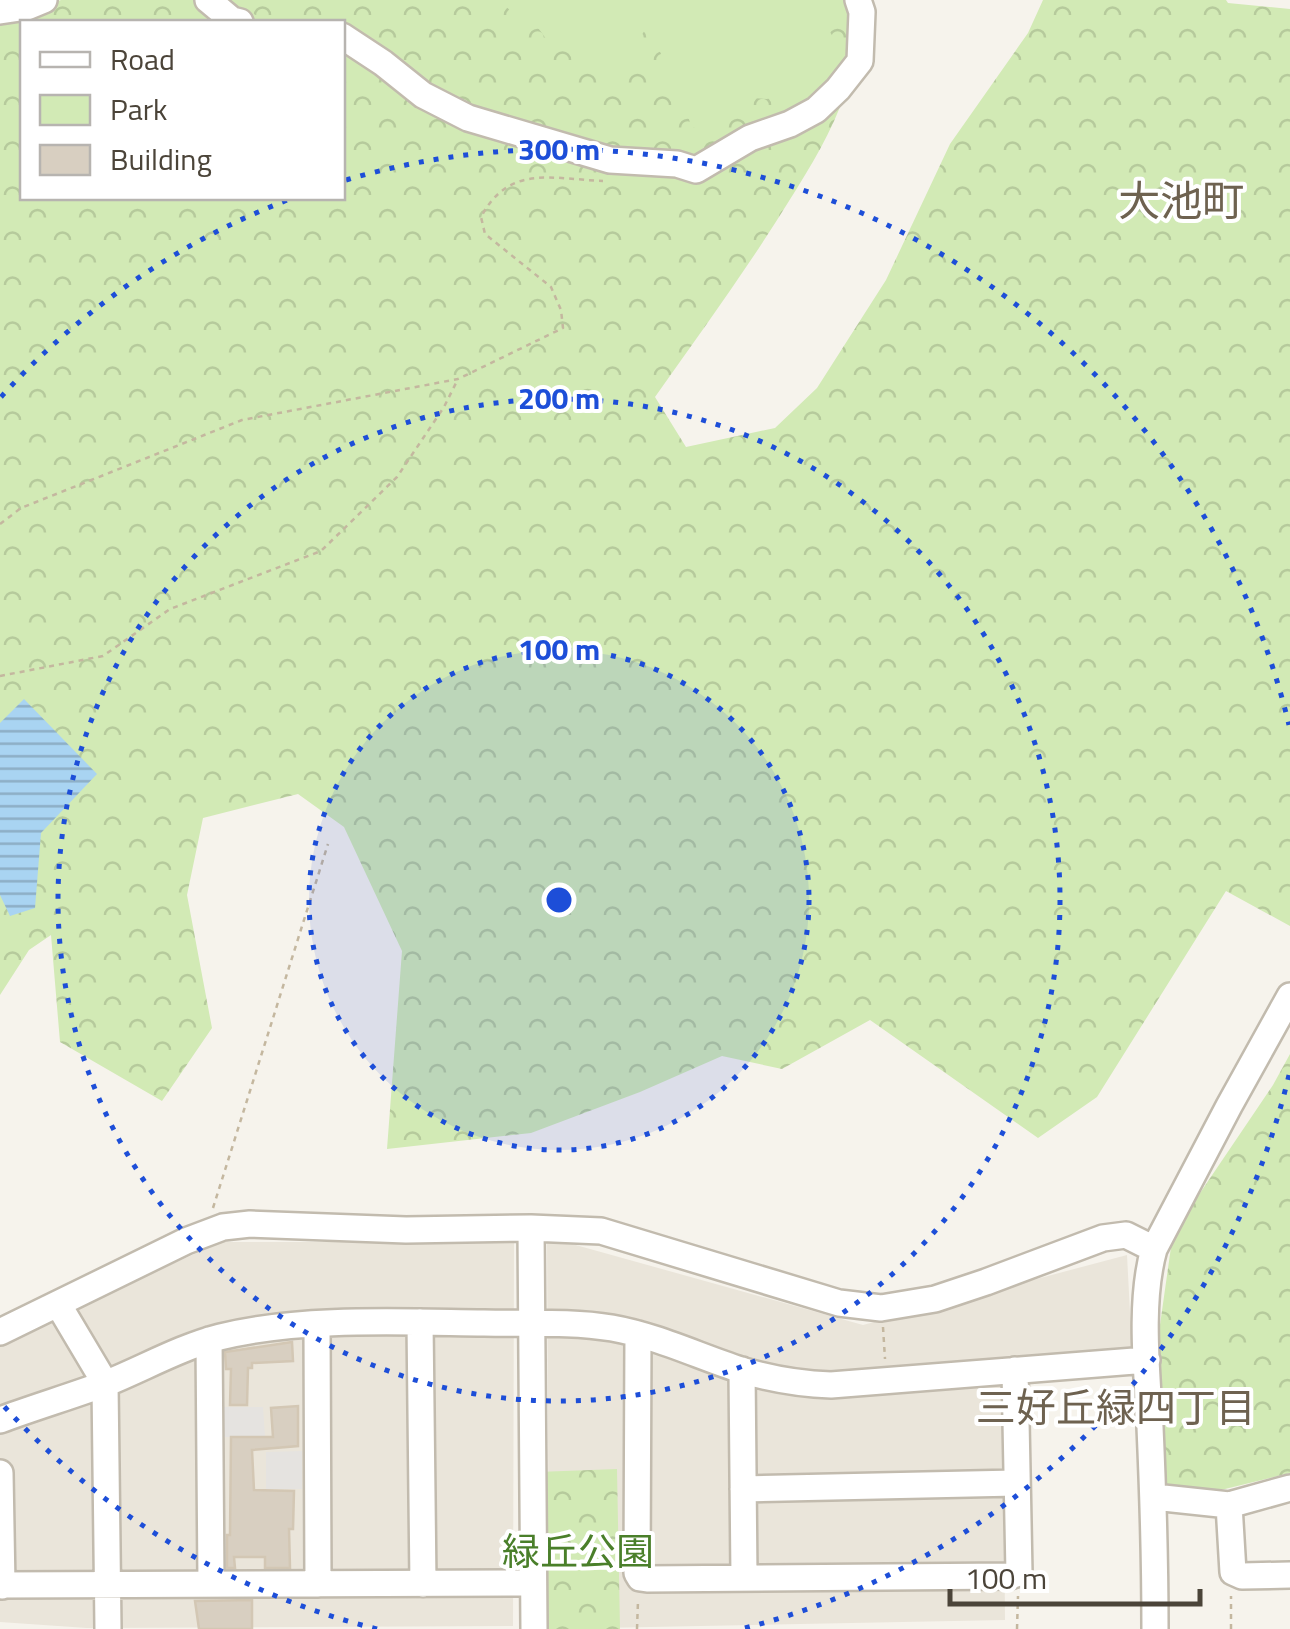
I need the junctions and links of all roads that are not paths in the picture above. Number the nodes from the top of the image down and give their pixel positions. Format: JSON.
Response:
{"nodes":[{"id":1,"x":44,"y":0,"type":"edge"},
{"id":2,"x":208,"y":0,"type":"edge"},
{"id":3,"x":858,"y":0,"type":"edge"},
{"id":4,"x":0,"y":11,"type":"edge"},
{"id":5,"x":232,"y":20,"type":"edge"},
{"id":6,"x":345,"y":38,"type":"edge"},
{"id":7,"x":1290,"y":996,"type":"edge"},
{"id":8,"x":531,"y":1228,"type":"junction"},
{"id":9,"x":1154,"y":1249,"type":"junction"},
{"id":10,"x":58,"y":1304,"type":"junction"},
{"id":11,"x":420,"y":1322,"type":"junction"},
{"id":12,"x":318,"y":1324,"type":"junction"},
{"id":13,"x":532,"y":1324,"type":"junction"},
{"id":14,"x":0,"y":1332,"type":"edge"},
{"id":15,"x":638,"y":1334,"type":"junction"},
{"id":16,"x":209,"y":1340,"type":"junction"},
{"id":17,"x":1147,"y":1360,"type":"junction"},
{"id":18,"x":742,"y":1370,"type":"junction"},
{"id":19,"x":1015,"y":1370,"type":"junction"},
{"id":20,"x":105,"y":1384,"type":"junction"},
{"id":21,"x":0,"y":1420,"type":"edge"},
{"id":22,"x":0,"y":1472,"type":"edge"},
{"id":23,"x":1016,"y":1483,"type":"junction"},
{"id":24,"x":1290,"y":1488,"type":"edge"},
{"id":25,"x":742,"y":1489,"type":"junction"},
{"id":26,"x":1154,"y":1497,"type":"junction"},
{"id":27,"x":1229,"y":1505,"type":"junction"},
{"id":28,"x":744,"y":1576,"type":"junction"},
{"id":29,"x":1290,"y":1576,"type":"edge"},
{"id":30,"x":210,"y":1583,"type":"junction"},
{"id":31,"x":533,"y":1583,"type":"junction"},
{"id":32,"x":318,"y":1584,"type":"junction"},
{"id":33,"x":423,"y":1584,"type":"junction"},
{"id":34,"x":107,"y":1585,"type":"junction"},
{"id":35,"x":1,"y":1586,"type":"edge"},
{"id":36,"x":108,"y":1629,"type":"edge"},
{"id":37,"x":534,"y":1629,"type":"edge"},
{"id":38,"x":1154,"y":1629,"type":"edge"}],
"edges":[{"from":1,"to":4,"type":"street"},
{"from":2,"to":5,"type":"street"},
{"from":3,"to":6,"type":"street"},
{"from":7,"to":9,"type":"street"},
{"from":8,"to":9,"type":"street"},
{"from":8,"to":10,"type":"street"},
{"from":8,"to":13,"type":"street"},
{"from":9,"to":17,"type":"street"},
{"from":10,"to":14,"type":"street"},
{"from":10,"to":20,"type":"street"},
{"from":11,"to":12,"type":"street"},
{"from":11,"to":13,"type":"street"},
{"from":11,"to":33,"type":"street"},
{"from":12,"to":16,"type":"street"},
{"from":12,"to":32,"type":"street"},
{"from":13,"to":15,"type":"street"},
{"from":13,"to":31,"type":"street"},
{"from":15,"to":18,"type":"street"},
{"from":15,"to":28,"type":"street"},
{"from":16,"to":20,"type":"street"},
{"from":16,"to":30,"type":"street"},
{"from":17,"to":19,"type":"street"},
{"from":17,"to":26,"type":"street"},
{"from":18,"to":19,"type":"street"},
{"from":18,"to":25,"type":"street"},
{"from":19,"to":23,"type":"street"},
{"from":20,"to":21,"type":"street"},
{"from":20,"to":34,"type":"street"},
{"from":22,"to":35,"type":"street"},
{"from":23,"to":25,"type":"street"},
{"from":23,"to":28,"type":"street"},
{"from":24,"to":27,"type":"street"},
{"from":25,"to":28,"type":"street"},
{"from":26,"to":27,"type":"street"},
{"from":26,"to":38,"type":"street"},
{"from":27,"to":29,"type":"street"},
{"from":30,"to":32,"type":"street"},
{"from":30,"to":34,"type":"street"},
{"from":31,"to":33,"type":"street"},
{"from":31,"to":37,"type":"street"},
{"from":32,"to":33,"type":"street"},
{"from":34,"to":35,"type":"street"},
{"from":34,"to":36,"type":"street"}]}
